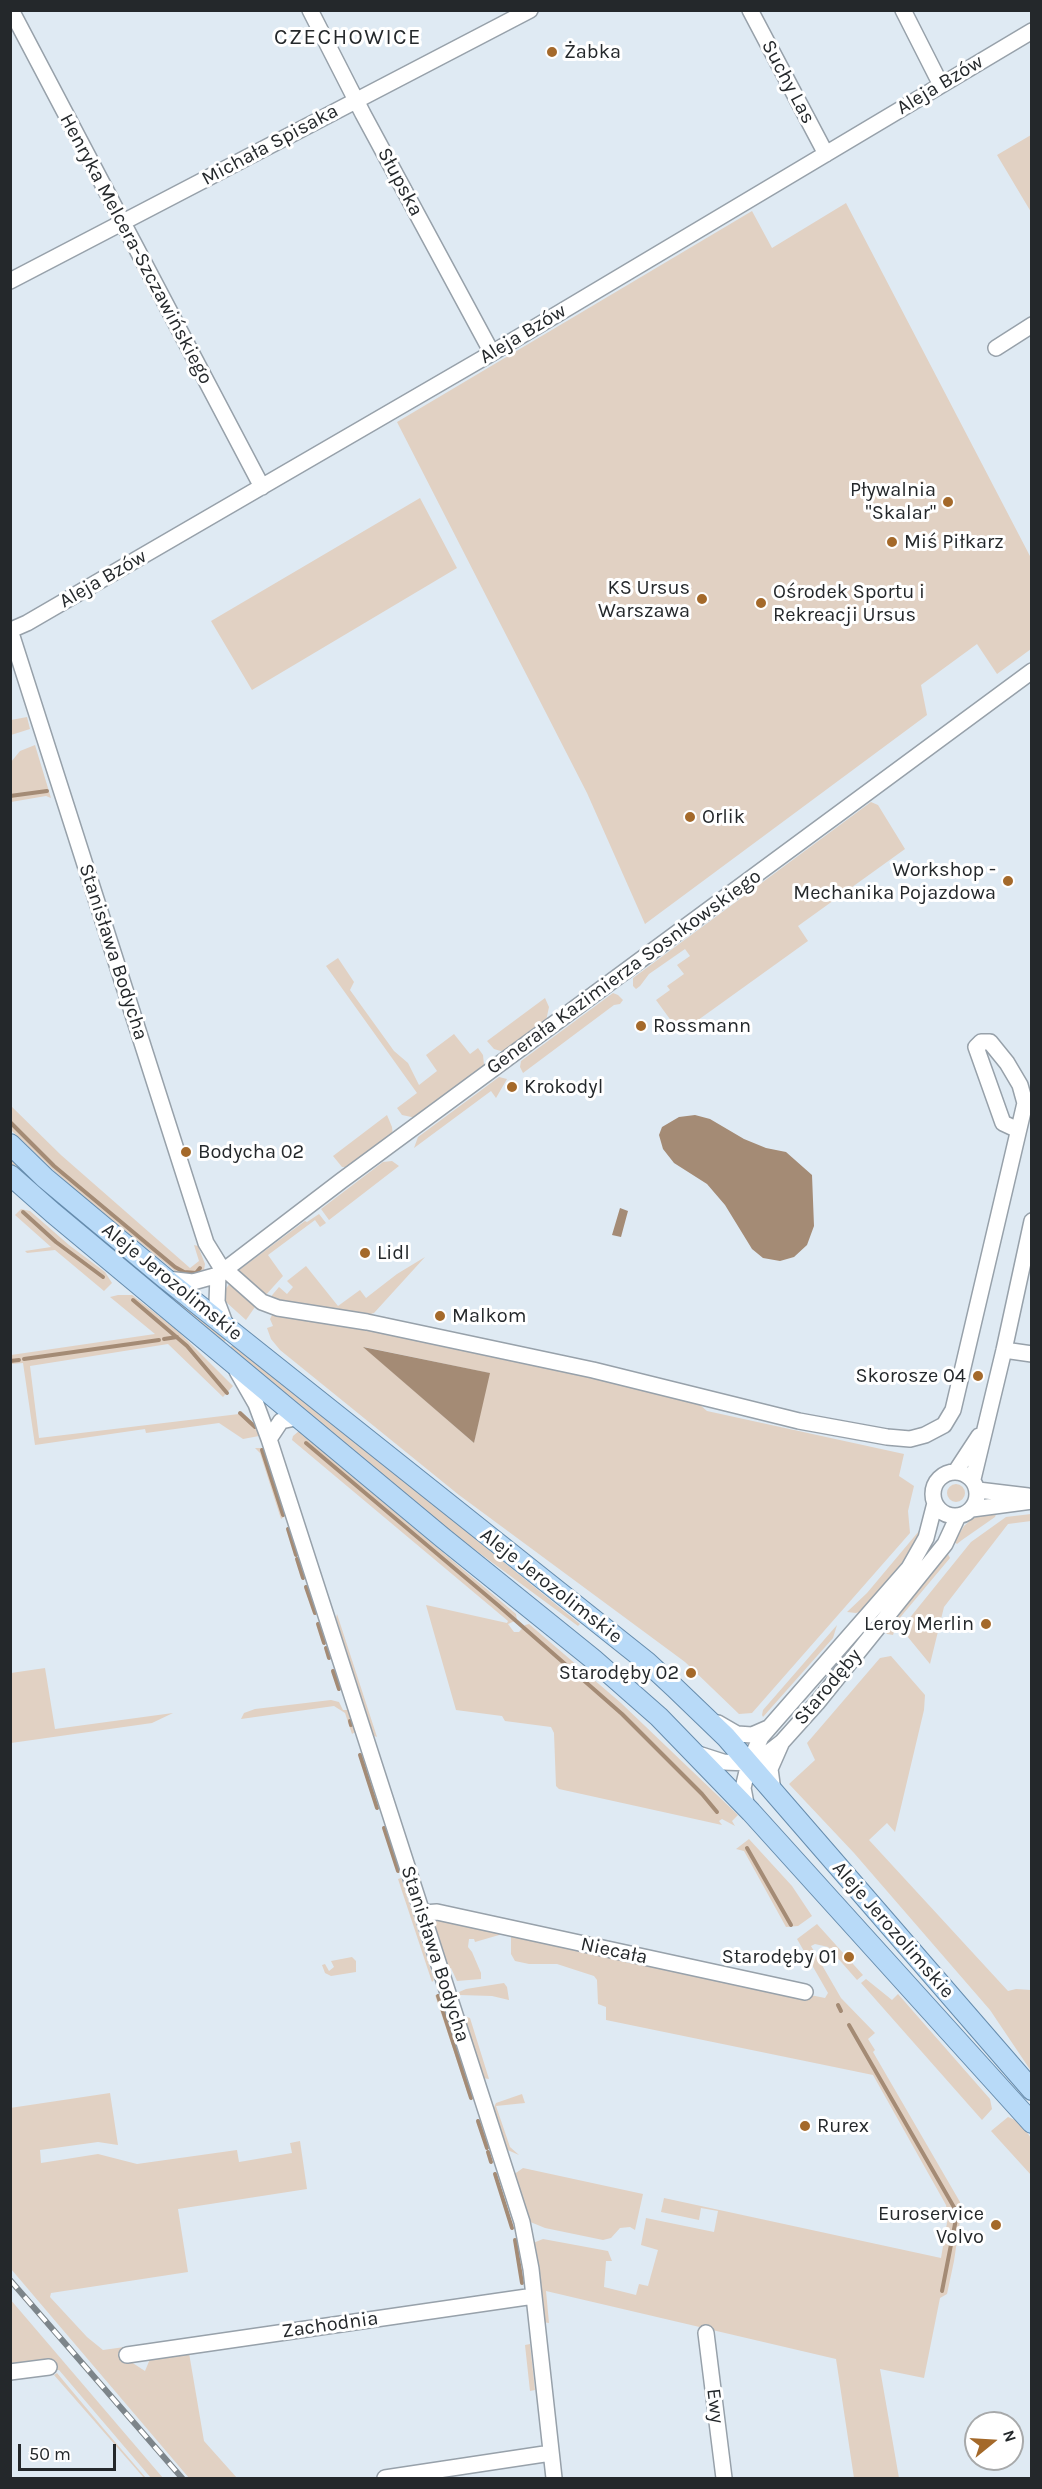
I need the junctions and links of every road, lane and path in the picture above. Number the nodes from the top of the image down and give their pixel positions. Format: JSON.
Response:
{"nodes":[{"id":1,"x":11,"y":10,"type":"edge"},
{"id":2,"x":310,"y":10,"type":"edge"},
{"id":3,"x":530,"y":10,"type":"edge"},
{"id":4,"x":750,"y":10,"type":"edge"},
{"id":5,"x":903,"y":10,"type":"edge"},
{"id":6,"x":1032,"y":31,"type":"edge"},
{"id":7,"x":941,"y":85,"type":"junction"},
{"id":8,"x":356,"y":101,"type":"junction"},
{"id":9,"x":826,"y":154,"type":"junction"},
{"id":10,"x":122,"y":222,"type":"junction"},
{"id":11,"x":10,"y":281,"type":"edge"},
{"id":12,"x":1032,"y":325,"type":"edge"},
{"id":13,"x":996,"y":348,"type":"dead end"},
{"id":14,"x":492,"y":353,"type":"junction"},
{"id":15,"x":262,"y":487,"type":"junction"},
{"id":16,"x":10,"y":630,"type":"edge"},
{"id":17,"x":1032,"y":671,"type":"edge"},
{"id":18,"x":1007,"y":1063,"type":"junction"},
{"id":19,"x":985,"y":1071,"type":"junction"},
{"id":20,"x":1018,"y":1130,"type":"junction"},
{"id":21,"x":10,"y":1144,"type":"edge"},
{"id":22,"x":10,"y":1175,"type":"edge"},
{"id":23,"x":1032,"y":1221,"type":"edge"},
{"id":24,"x":222,"y":1272,"type":"junction"},
{"id":25,"x":166,"y":1279,"type":"junction"},
{"id":26,"x":226,"y":1326,"type":"junction"},
{"id":27,"x":1004,"y":1350,"type":"junction"},
{"id":28,"x":1032,"y":1354,"type":"edge"},
{"id":29,"x":229,"y":1358,"type":"junction"},
{"id":30,"x":300,"y":1417,"type":"junction"},
{"id":31,"x":983,"y":1430,"type":"junction"},
{"id":32,"x":269,"y":1439,"type":"junction"},
{"id":33,"x":956,"y":1472,"type":"junction"},
{"id":34,"x":975,"y":1485,"type":"junction"},
{"id":35,"x":1032,"y":1498,"type":"edge"},
{"id":36,"x":935,"y":1503,"type":"junction"},
{"id":37,"x":972,"y":1509,"type":"junction"},
{"id":38,"x":958,"y":1516,"type":"junction"},
{"id":39,"x":706,"y":1717,"type":"junction"},
{"id":40,"x":768,"y":1728,"type":"junction"},
{"id":41,"x":782,"y":1742,"type":"junction"},
{"id":42,"x":695,"y":1753,"type":"junction"},
{"id":43,"x":749,"y":1763,"type":"junction"},
{"id":44,"x":773,"y":1791,"type":"junction"},
{"id":45,"x":747,"y":1809,"type":"junction"},
{"id":46,"x":423,"y":1913,"type":"junction"},
{"id":47,"x":805,"y":1992,"type":"dead end"},
{"id":48,"x":1032,"y":2090,"type":"edge"},
{"id":49,"x":1032,"y":2123,"type":"edge"},
{"id":50,"x":534,"y":2296,"type":"junction"},
{"id":51,"x":706,"y":2333,"type":"dead end"},
{"id":52,"x":127,"y":2355,"type":"dead end"},
{"id":53,"x":49,"y":2367,"type":"dead end"},
{"id":54,"x":10,"y":2372,"type":"edge"},
{"id":55,"x":551,"y":2453,"type":"junction"},
{"id":56,"x":385,"y":2478,"type":"edge"},
{"id":57,"x":554,"y":2478,"type":"edge"},
{"id":58,"x":724,"y":2478,"type":"edge"}],
"edges":[{"from":1,"to":10,"type":"street","name":"Henryka Melcera-Szczawińskiego"},
{"from":2,"to":8,"type":"street","name":"Słupska"},
{"from":3,"to":8,"type":"street","name":"Michała Spisaka"},
{"from":4,"to":9,"type":"street","name":"Suchy Las"},
{"from":5,"to":7,"type":"street"},
{"from":6,"to":7,"type":"street","name":"Aleja Bzów"},
{"from":7,"to":9,"type":"street","name":"Aleja Bzów"},
{"from":8,"to":10,"type":"street","name":"Michała Spisaka"},
{"from":8,"to":14,"type":"street","name":"Słupska"},
{"from":9,"to":14,"type":"street","name":"Aleja Bzów"},
{"from":10,"to":11,"type":"street","name":"Michała Spisaka"},
{"from":10,"to":15,"type":"street","name":"Henryka Melcera-Szczawińskiego"},
{"from":12,"to":13,"type":"street"},
{"from":14,"to":15,"type":"street","name":"Aleja Bzów"},
{"from":15,"to":16,"type":"street","name":"Aleja Bzów"},
{"from":16,"to":24,"type":"street","name":"Stanisława Bodycha"},
{"from":17,"to":24,"type":"street","name":"Generała Kazimierza Sosnkowskiego"},
{"from":18,"to":19,"type":"street"},
{"from":18,"to":19,"type":"street","name":"Stanisława Bodycha"},
{"from":18,"to":20,"type":"street","name":"Stanisława Bodycha"},
{"from":19,"to":20,"type":"street"},
{"from":20,"to":24,"type":"street","name":"Stanisława Bodycha"},
{"from":21,"to":25,"type":"main road","name":"Aleje Jerozolimskie"},
{"from":22,"to":29,"type":"main road","name":"Aleje Jerozolimskie"},
{"from":23,"to":27,"type":"street"},
{"from":24,"to":25,"type":"street","name":"Generała Kazimierza Sosnkowskiego"},
{"from":24,"to":26,"type":"street"},
{"from":25,"to":26,"type":"main road","name":"Aleje Jerozolimskie"},
{"from":26,"to":39,"type":"main road","name":"Aleje Jerozolimskie"},
{"from":27,"to":28,"type":"street"},
{"from":27,"to":31,"type":"street"},
{"from":29,"to":30,"type":"main road","name":"Aleje Jerozolimskie"},
{"from":29,"to":32,"type":"street","name":"Stanisława Bodycha"},
{"from":30,"to":32,"type":"street"},
{"from":30,"to":42,"type":"main road","name":"Aleje Jerozolimskie"},
{"from":31,"to":33,"type":"street"},
{"from":31,"to":34,"type":"street"},
{"from":32,"to":46,"type":"street","name":"Stanisława Bodycha"},
{"from":33,"to":34,"type":"street"},
{"from":33,"to":36,"type":"street"},
{"from":34,"to":35,"type":"street"},
{"from":34,"to":37,"type":"street"},
{"from":35,"to":37,"type":"street"},
{"from":36,"to":38,"type":"street"},
{"from":36,"to":40,"type":"street","name":"Starodęby"},
{"from":37,"to":38,"type":"street"},
{"from":38,"to":41,"type":"street","name":"Starodęby"},
{"from":39,"to":40,"type":"street","name":"Starodęby"},
{"from":39,"to":43,"type":"main road","name":"Aleje Jerozolimskie"},
{"from":40,"to":43,"type":"street","name":"Starodęby"},
{"from":41,"to":43,"type":"street","name":"Starodęby"},
{"from":41,"to":44,"type":"street","name":"Starodęby"},
{"from":42,"to":43,"type":"street"},
{"from":42,"to":45,"type":"main road","name":"Aleje Jerozolimskie"},
{"from":43,"to":44,"type":"main road","name":"Aleje Jerozolimskie"},
{"from":43,"to":45,"type":"street","name":"Starodęby"},
{"from":44,"to":48,"type":"main road","name":"Aleje Jerozolimskie"},
{"from":45,"to":49,"type":"main road","name":"Aleje Jerozolimskie"},
{"from":46,"to":47,"type":"street","name":"Niecała"},
{"from":46,"to":50,"type":"street","name":"Stanisława Bodycha"},
{"from":50,"to":52,"type":"street","name":"Zachodnia"},
{"from":50,"to":55,"type":"street","name":"Stanisława Bodycha"},
{"from":51,"to":58,"type":"street","name":"Ewy"},
{"from":53,"to":54,"type":"street"},
{"from":55,"to":56,"type":"street"},
{"from":55,"to":57,"type":"street","name":"Stanisława Bodycha"}]}
